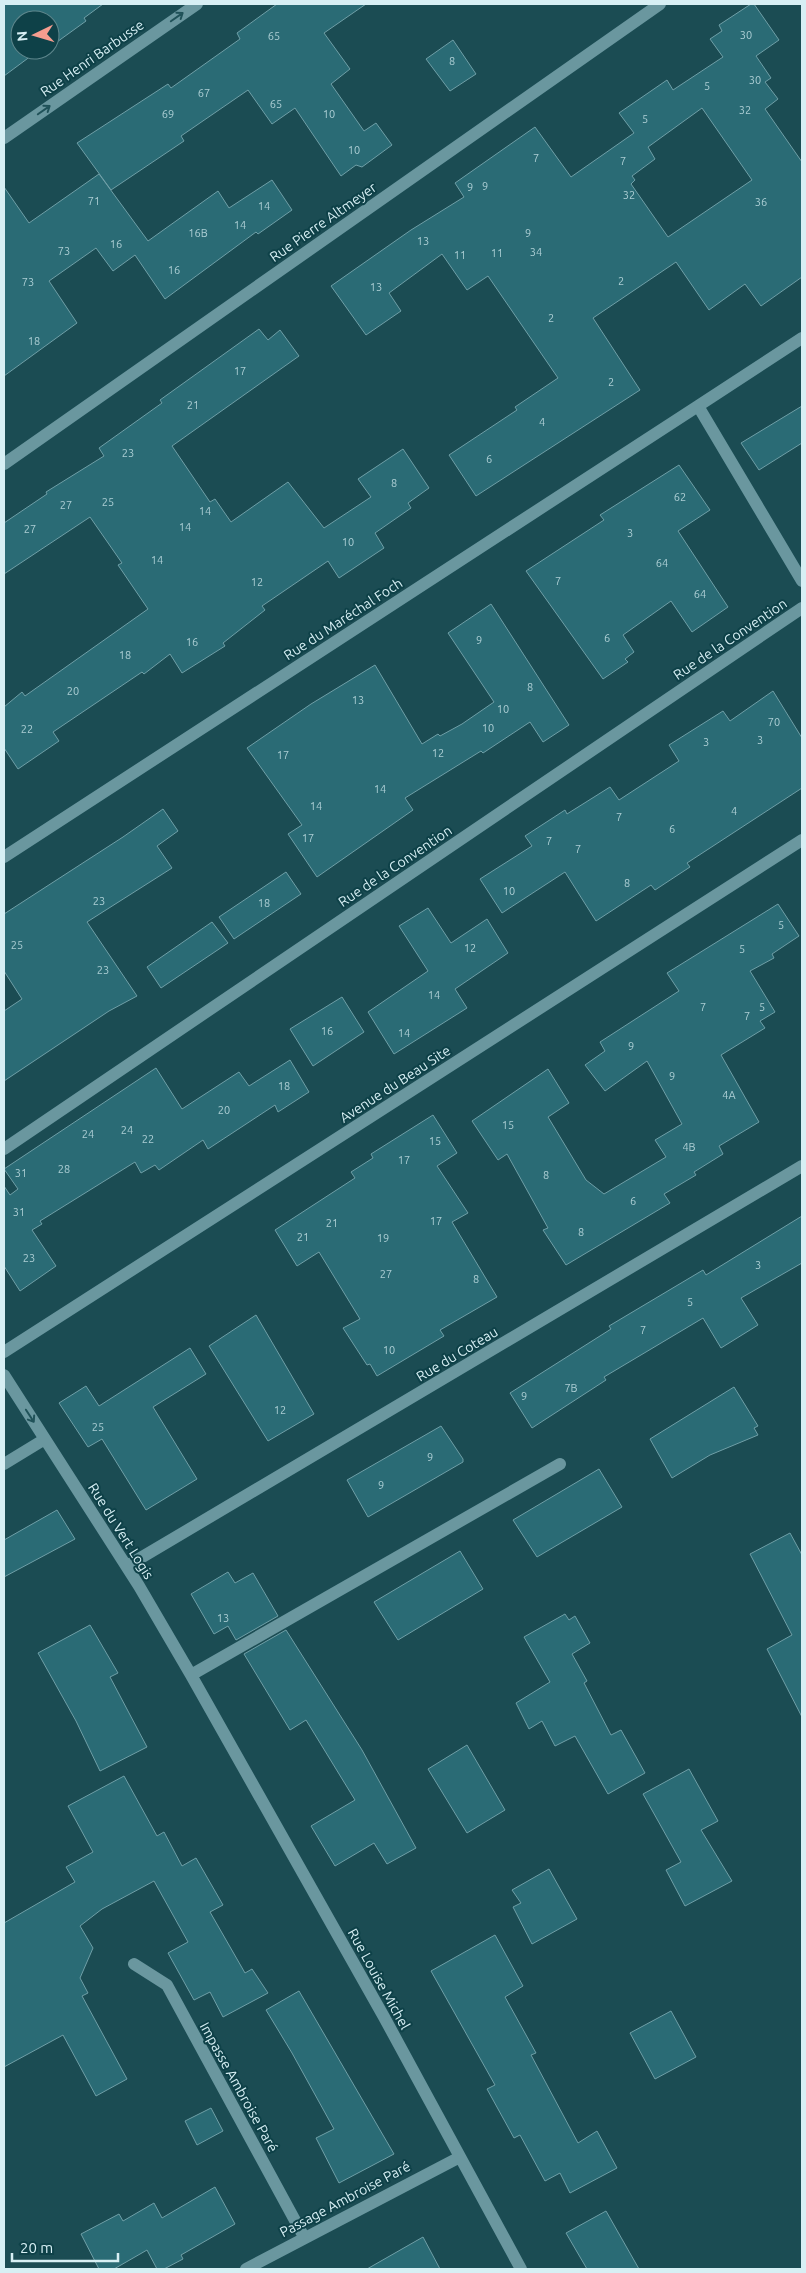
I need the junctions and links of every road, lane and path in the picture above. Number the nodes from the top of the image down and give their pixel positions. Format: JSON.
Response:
{"nodes":[{"id":1,"x":197,"y":4,"type":"edge"},
{"id":2,"x":660,"y":4,"type":"edge"},
{"id":3,"x":4,"y":138,"type":"edge"},
{"id":4,"x":802,"y":338,"type":"edge"},
{"id":5,"x":698,"y":406,"type":"junction"},
{"id":6,"x":4,"y":464,"type":"edge"},
{"id":7,"x":802,"y":581,"type":"edge"},
{"id":8,"x":802,"y":608,"type":"edge"},
{"id":9,"x":802,"y":840,"type":"edge"},
{"id":10,"x":4,"y":857,"type":"edge"},
{"id":11,"x":4,"y":1149,"type":"edge"},
{"id":12,"x":802,"y":1166,"type":"edge"},
{"id":13,"x":4,"y":1352,"type":"edge"},
{"id":14,"x":4,"y":1375,"type":"edge"},
{"id":15,"x":45,"y":1439,"type":"junction"},
{"id":16,"x":4,"y":1464,"type":"edge"},
{"id":17,"x":560,"y":1464,"type":"dead end"},
{"id":18,"x":127,"y":1566,"type":"junction"},
{"id":19,"x":191,"y":1675,"type":"junction"},
{"id":20,"x":208,"y":1706,"type":"joint"},
{"id":21,"x":134,"y":1964,"type":"dead end"},
{"id":22,"x":460,"y":2157,"type":"junction"},
{"id":23,"x":304,"y":2237,"type":"junction"},
{"id":24,"x":246,"y":2269,"type":"edge"},
{"id":25,"x":521,"y":2269,"type":"edge"}],
"edges":[{"from":3,"to":1,"type":"street","name":"Rue Henri Barbusse","one_way":true},
{"from":2,"to":6,"type":"street","name":"Rue Pierre Altmeyer"},
{"from":4,"to":5,"type":"street","name":"Rue du Maréchal Foch"},
{"from":5,"to":7,"type":"street"},
{"from":5,"to":10,"type":"street","name":"Rue du Maréchal Foch"},
{"from":8,"to":11,"type":"street","name":"Rue de la Convention"},
{"from":9,"to":13,"type":"street","name":"Avenue du Beau Site"},
{"from":12,"to":18,"type":"street","name":"Rue du Coteau"},
{"from":14,"to":15,"type":"street","name":"Rue du Vert Logis","one_way":true},
{"from":15,"to":16,"type":"street"},
{"from":15,"to":18,"type":"street","name":"Rue du Vert Logis"},
{"from":17,"to":19,"type":"street"},
{"from":18,"to":19,"type":"street","name":"Rue du Vert Logis"},
{"from":19,"to":20,"type":"street","name":"Rue du Vert Logis"},
{"from":20,"to":22,"type":"street","name":"Rue Louise Michel"},
{"from":21,"to":23,"type":"street","name":"Impasse Ambroise Paré"},
{"from":22,"to":23,"type":"street","name":"Passage Ambroise Paré"},
{"from":22,"to":25,"type":"street","name":"Rue Louise Michel"},
{"from":23,"to":24,"type":"street","name":"Passage Ambroise Paré"}]}
